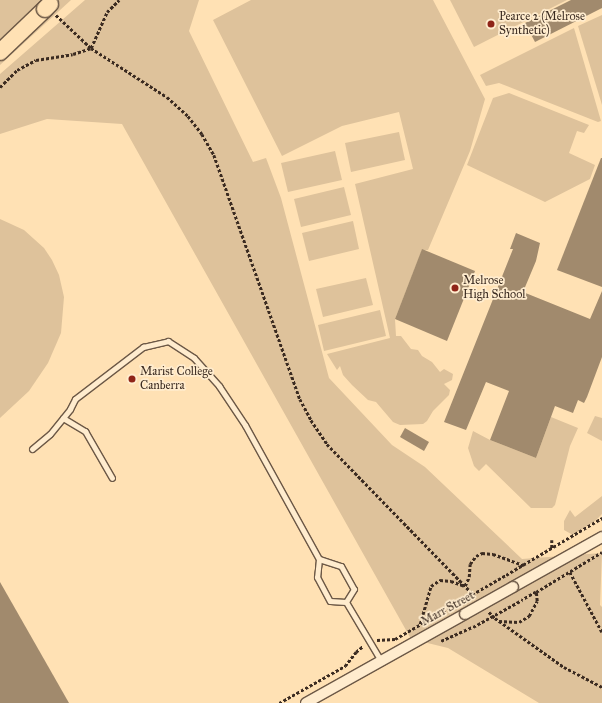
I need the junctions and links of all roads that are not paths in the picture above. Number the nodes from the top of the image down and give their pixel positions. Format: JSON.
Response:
{"nodes":[{"id":1,"x":50,"y":6,"type":"edge"},
{"id":2,"x":0,"y":52,"type":"edge"},
{"id":3,"x":63,"y":418,"type":"junction"},
{"id":4,"x":32,"y":449,"type":"dead end"},
{"id":5,"x":112,"y":478,"type":"dead end"},
{"id":6,"x":602,"y":537,"type":"edge"},
{"id":7,"x":319,"y":558,"type":"junction"},
{"id":8,"x":346,"y":602,"type":"junction"},
{"id":9,"x":381,"y":661,"type":"junction"},
{"id":10,"x":306,"y":703,"type":"edge"}],
"edges":[{"from":1,"to":2,"type":"main road"},
{"from":3,"to":4,"type":"lane"},
{"from":3,"to":5,"type":"lane"},
{"from":3,"to":7,"type":"lane"},
{"from":6,"to":9,"type":"street","name":"Marr Street","bridge":true},
{"from":7,"to":8,"type":"lane"},
{"from":7,"to":8,"type":"lane"},
{"from":8,"to":9,"type":"lane"},
{"from":9,"to":10,"type":"street","name":"Marr Street"}]}
